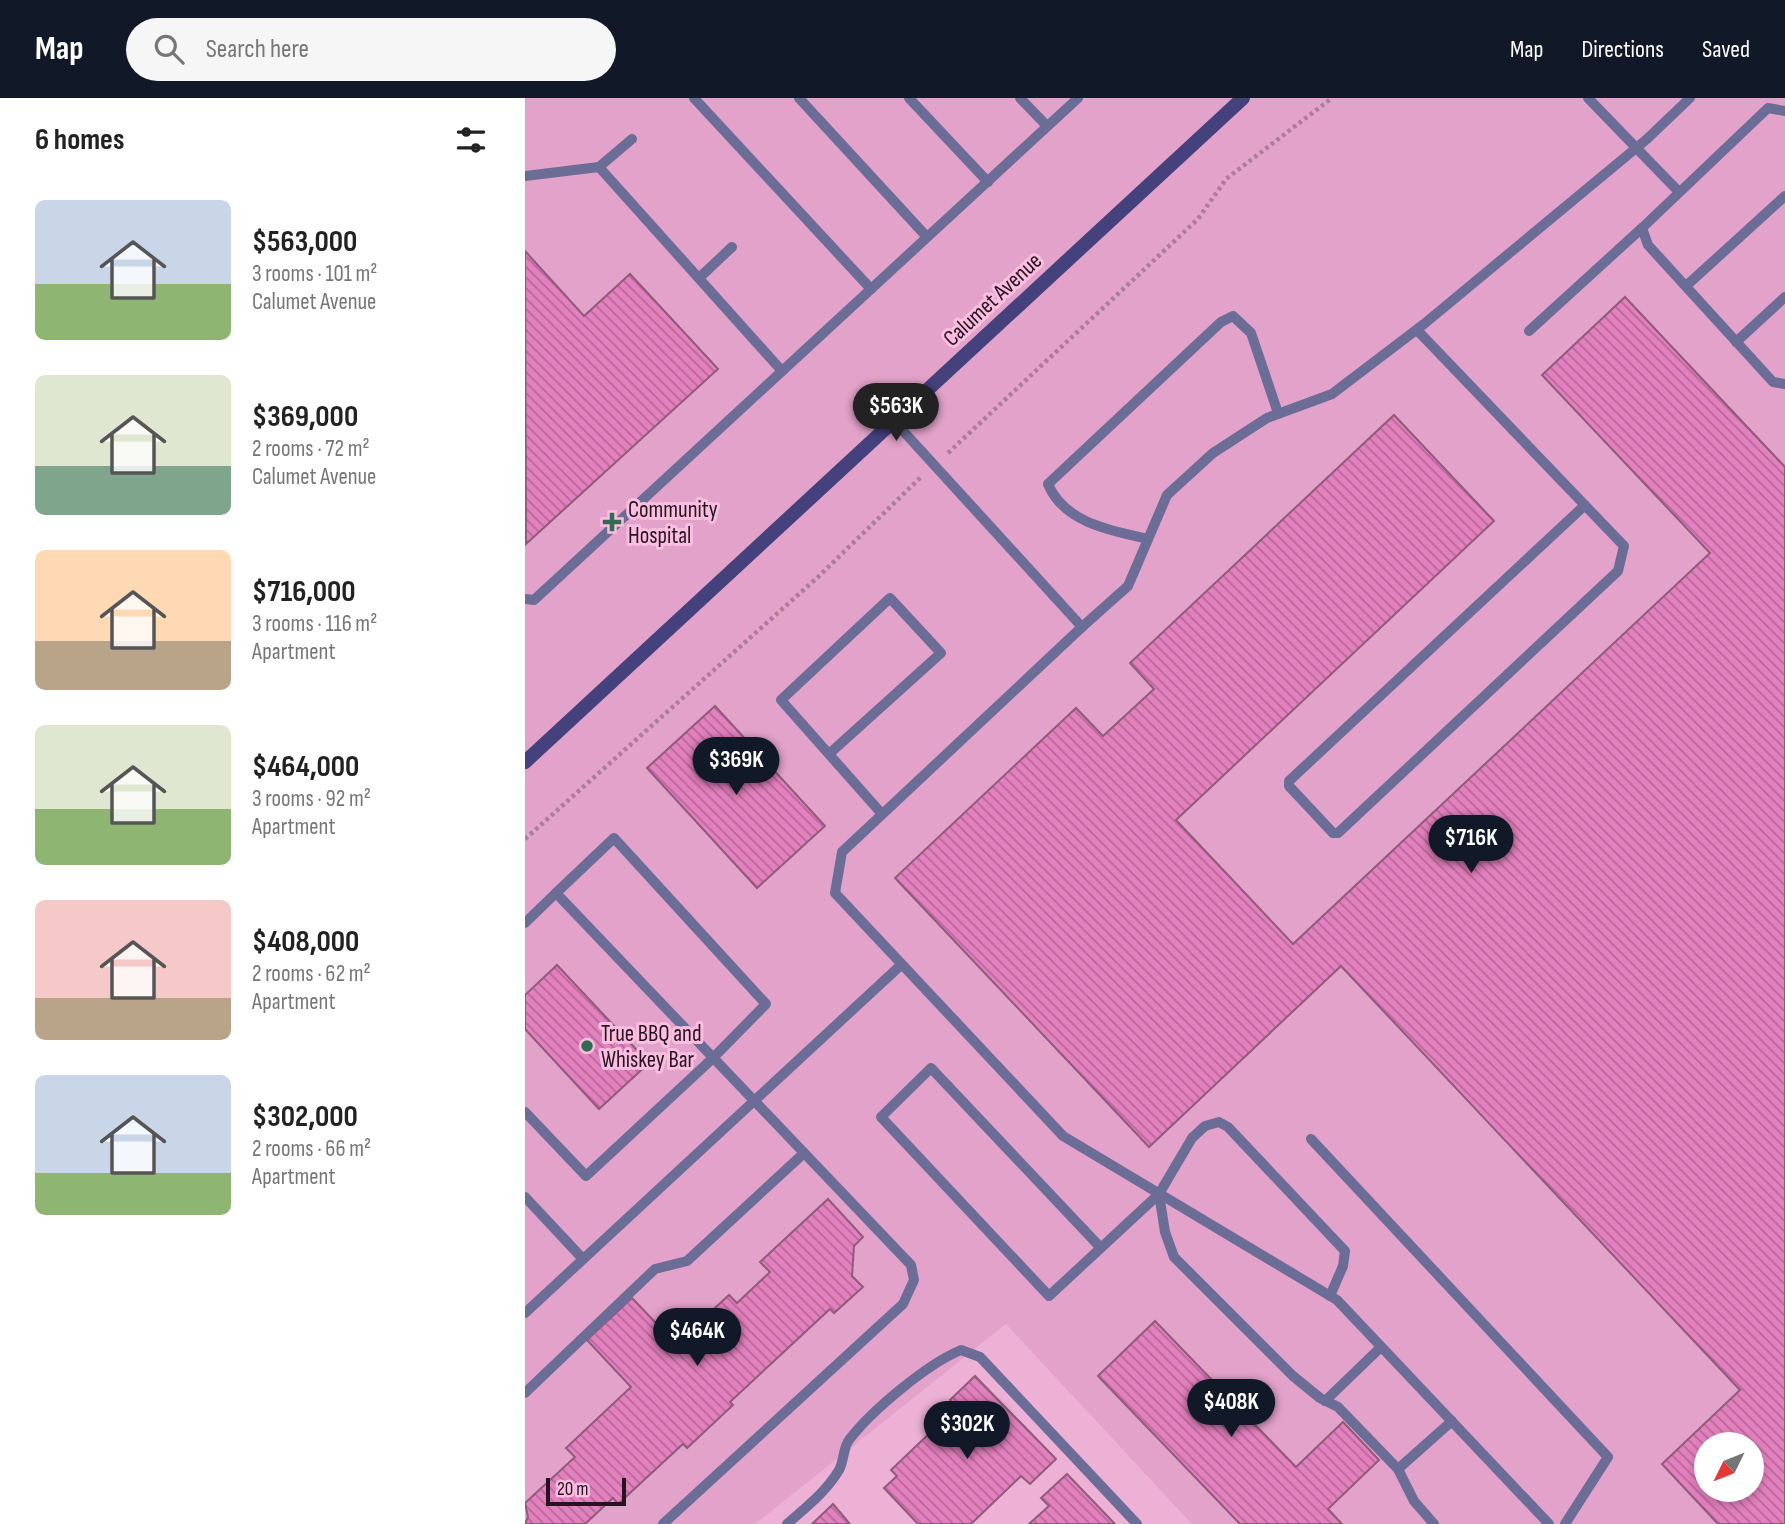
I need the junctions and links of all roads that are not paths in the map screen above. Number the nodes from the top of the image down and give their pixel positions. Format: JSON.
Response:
{"nodes":[{"id":1,"x":695,"y":98,"type":"edge"},
{"id":2,"x":799,"y":98,"type":"edge"},
{"id":3,"x":909,"y":98,"type":"edge"},
{"id":4,"x":1020,"y":98,"type":"edge"},
{"id":5,"x":1078,"y":98,"type":"edge"},
{"id":6,"x":1243,"y":98,"type":"edge"},
{"id":7,"x":1588,"y":98,"type":"edge"},
{"id":8,"x":1690,"y":98,"type":"edge"},
{"id":9,"x":1785,"y":111,"type":"edge"},
{"id":10,"x":1047,"y":126,"type":"junction"},
{"id":11,"x":632,"y":139,"type":"dead end"},
{"id":12,"x":1637,"y":148,"type":"junction"},
{"id":13,"x":600,"y":167,"type":"junction"},
{"id":14,"x":525,"y":176,"type":"edge"},
{"id":15,"x":988,"y":181,"type":"junction"},
{"id":16,"x":1678,"y":191,"type":"junction"},
{"id":17,"x":1785,"y":196,"type":"edge"},
{"id":18,"x":1641,"y":228,"type":"junction"},
{"id":19,"x":927,"y":237,"type":"junction"},
{"id":20,"x":732,"y":247,"type":"dead end"},
{"id":21,"x":699,"y":278,"type":"junction"},
{"id":22,"x":1686,"y":286,"type":"junction"},
{"id":23,"x":871,"y":289,"type":"junction"},
{"id":24,"x":1785,"y":298,"type":"edge"},
{"id":25,"x":1417,"y":330,"type":"junction"},
{"id":26,"x":1529,"y":331,"type":"dead end"},
{"id":27,"x":1736,"y":342,"type":"junction"},
{"id":28,"x":782,"y":371,"type":"junction"},
{"id":29,"x":1785,"y":384,"type":"edge"},
{"id":30,"x":1278,"y":413,"type":"junction"},
{"id":31,"x":894,"y":421,"type":"junction"},
{"id":32,"x":1585,"y":505,"type":"junction"},
{"id":33,"x":1148,"y":539,"type":"junction"},
{"id":34,"x":525,"y":599,"type":"edge"},
{"id":35,"x":1082,"y":627,"type":"junction"},
{"id":36,"x":828,"y":754,"type":"junction"},
{"id":37,"x":525,"y":762,"type":"edge"},
{"id":38,"x":882,"y":814,"type":"junction"},
{"id":39,"x":556,"y":893,"type":"junction"},
{"id":40,"x":525,"y":923,"type":"edge"},
{"id":41,"x":901,"y":965,"type":"junction"},
{"id":42,"x":712,"y":1059,"type":"junction"},
{"id":43,"x":753,"y":1102,"type":"junction"},
{"id":44,"x":525,"y":1112,"type":"edge"},
{"id":45,"x":1311,"y":1139,"type":"dead end"},
{"id":46,"x":803,"y":1154,"type":"junction"},
{"id":47,"x":1159,"y":1194,"type":"junction"},
{"id":48,"x":526,"y":1201,"type":"edge"},
{"id":49,"x":1101,"y":1248,"type":"junction"},
{"id":50,"x":583,"y":1259,"type":"junction"},
{"id":51,"x":1331,"y":1296,"type":"junction"},
{"id":52,"x":525,"y":1313,"type":"edge"},
{"id":53,"x":1381,"y":1347,"type":"junction"},
{"id":54,"x":525,"y":1393,"type":"edge"},
{"id":55,"x":1325,"y":1401,"type":"junction"},
{"id":56,"x":1451,"y":1421,"type":"junction"},
{"id":57,"x":1398,"y":1469,"type":"junction"},
{"id":58,"x":663,"y":1524,"type":"edge"},
{"id":59,"x":787,"y":1524,"type":"edge"},
{"id":60,"x":1137,"y":1524,"type":"edge"},
{"id":61,"x":1434,"y":1524,"type":"edge"},
{"id":62,"x":1549,"y":1524,"type":"edge"},
{"id":63,"x":1565,"y":1524,"type":"edge"}],
"edges":[{"from":1,"to":23,"type":"lane"},
{"from":2,"to":19,"type":"lane"},
{"from":3,"to":15,"type":"lane"},
{"from":4,"to":10,"type":"lane"},
{"from":5,"to":10,"type":"lane"},
{"from":6,"to":31,"type":"main road","name":"Calumet Avenue"},
{"from":7,"to":12,"type":"lane"},
{"from":8,"to":12,"type":"lane"},
{"from":9,"to":16,"type":"lane"},
{"from":10,"to":15,"type":"lane"},
{"from":11,"to":13,"type":"lane"},
{"from":12,"to":16,"type":"lane"},
{"from":12,"to":25,"type":"lane"},
{"from":13,"to":14,"type":"lane"},
{"from":13,"to":21,"type":"lane"},
{"from":15,"to":19,"type":"lane"},
{"from":16,"to":18,"type":"lane"},
{"from":17,"to":22,"type":"lane"},
{"from":18,"to":22,"type":"lane"},
{"from":18,"to":26,"type":"lane"},
{"from":19,"to":23,"type":"lane"},
{"from":20,"to":21,"type":"lane"},
{"from":21,"to":28,"type":"lane"},
{"from":22,"to":27,"type":"lane"},
{"from":23,"to":28,"type":"lane"},
{"from":24,"to":27,"type":"lane"},
{"from":25,"to":30,"type":"lane"},
{"from":25,"to":32,"type":"lane"},
{"from":27,"to":29,"type":"lane"},
{"from":28,"to":34,"type":"lane"},
{"from":30,"to":33,"type":"lane"},
{"from":30,"to":33,"type":"lane"},
{"from":31,"to":35,"type":"lane"},
{"from":31,"to":37,"type":"main road","name":"Calumet Avenue"},
{"from":32,"to":32,"type":"lane"},
{"from":33,"to":35,"type":"lane"},
{"from":35,"to":38,"type":"lane"},
{"from":36,"to":36,"type":"lane"},
{"from":36,"to":38,"type":"lane"},
{"from":38,"to":41,"type":"lane"},
{"from":39,"to":40,"type":"lane"},
{"from":39,"to":42,"type":"lane"},
{"from":39,"to":42,"type":"lane"},
{"from":41,"to":43,"type":"lane"},
{"from":41,"to":47,"type":"lane"},
{"from":42,"to":43,"type":"lane"},
{"from":42,"to":44,"type":"lane"},
{"from":43,"to":46,"type":"lane"},
{"from":43,"to":50,"type":"lane"},
{"from":45,"to":63,"type":"lane"},
{"from":46,"to":54,"type":"lane"},
{"from":46,"to":58,"type":"lane"},
{"from":47,"to":49,"type":"lane"},
{"from":47,"to":51,"type":"lane"},
{"from":47,"to":51,"type":"lane"},
{"from":47,"to":55,"type":"lane"},
{"from":48,"to":50,"type":"lane"},
{"from":49,"to":49,"type":"lane"},
{"from":50,"to":52,"type":"lane"},
{"from":51,"to":53,"type":"lane"},
{"from":53,"to":55,"type":"lane"},
{"from":53,"to":56,"type":"lane"},
{"from":55,"to":57,"type":"lane"},
{"from":56,"to":57,"type":"lane"},
{"from":56,"to":62,"type":"lane"},
{"from":57,"to":61,"type":"lane"},
{"from":59,"to":60,"type":"lane"}]}
